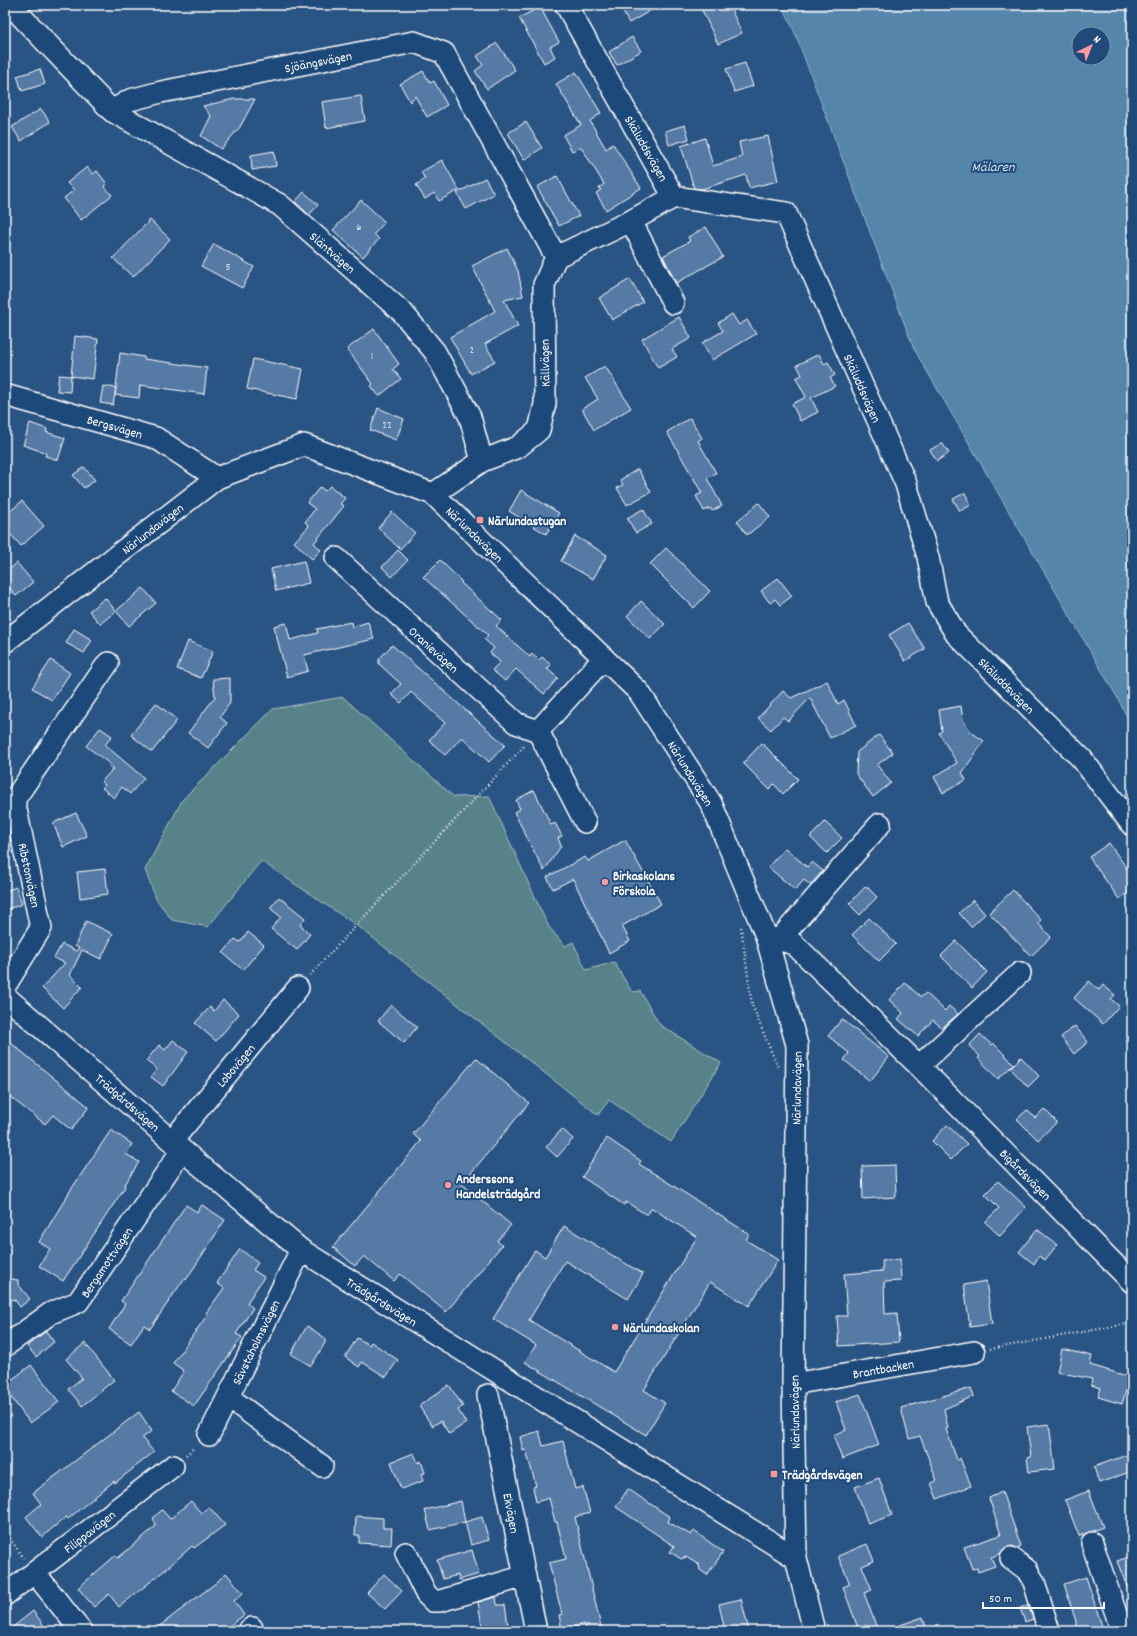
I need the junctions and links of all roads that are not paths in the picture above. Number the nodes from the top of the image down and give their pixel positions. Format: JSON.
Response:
{"nodes":[{"id":1,"x":566,"y":5,"type":"edge"},
{"id":2,"x":5,"y":8,"type":"edge"},
{"id":3,"x":112,"y":111,"type":"junction"},
{"id":4,"x":674,"y":197,"type":"junction"},
{"id":5,"x":631,"y":221,"type":"junction"},
{"id":6,"x":556,"y":257,"type":"junction"},
{"id":7,"x":673,"y":303,"type":"dead end"},
{"id":8,"x":5,"y":395,"type":"edge"},
{"id":9,"x":482,"y":461,"type":"junction"},
{"id":10,"x":217,"y":478,"type":"junction"},
{"id":11,"x":433,"y":494,"type":"junction"},
{"id":12,"x":336,"y":558,"type":"dead end"},
{"id":13,"x":5,"y":642,"type":"edge"},
{"id":14,"x":604,"y":658,"type":"junction"},
{"id":15,"x":108,"y":663,"type":"dead end"},
{"id":16,"x":538,"y":732,"type":"junction"},
{"id":17,"x":585,"y":822,"type":"dead end"},
{"id":18,"x":880,"y":824,"type":"dead end"},
{"id":19,"x":1132,"y":825,"type":"edge"},
{"id":20,"x":772,"y":938,"type":"junction"},
{"id":21,"x":1020,"y":972,"type":"dead end"},
{"id":22,"x":5,"y":986,"type":"edge"},
{"id":23,"x":298,"y":988,"type":"road end"},
{"id":24,"x":5,"y":996,"type":"edge"},
{"id":25,"x":919,"y":1066,"type":"junction"},
{"id":26,"x":177,"y":1146,"type":"junction"},
{"id":27,"x":301,"y":1250,"type":"junction"},
{"id":28,"x":1132,"y":1282,"type":"edge"},
{"id":29,"x":5,"y":1346,"type":"edge"},
{"id":30,"x":974,"y":1352,"type":"road end"},
{"id":31,"x":793,"y":1384,"type":"junction"},
{"id":32,"x":488,"y":1395,"type":"dead end"},
{"id":33,"x":228,"y":1397,"type":"junction"},
{"id":34,"x":210,"y":1435,"type":"road end"},
{"id":35,"x":173,"y":1466,"type":"road end"},
{"id":36,"x":322,"y":1466,"type":"dead end"},
{"id":37,"x":1092,"y":1543,"type":"dead end"},
{"id":38,"x":406,"y":1553,"type":"dead end"},
{"id":39,"x":796,"y":1558,"type":"junction"},
{"id":40,"x":1011,"y":1558,"type":"dead end"},
{"id":41,"x":35,"y":1573,"type":"junction"},
{"id":42,"x":525,"y":1576,"type":"junction"},
{"id":43,"x":5,"y":1595,"type":"edge"},
{"id":44,"x":81,"y":1631,"type":"edge"},
{"id":45,"x":536,"y":1631,"type":"edge"},
{"id":46,"x":814,"y":1631,"type":"edge"},
{"id":47,"x":1049,"y":1631,"type":"edge"},
{"id":48,"x":1122,"y":1631,"type":"edge"}],
"edges":[{"from":1,"to":4,"type":"street","name":"Skäluddsvägen"},
{"from":2,"to":3,"type":"street"},
{"from":3,"to":6,"type":"street","name":"Sjöängsvägen"},
{"from":3,"to":9,"type":"street","name":"Släntvägen"},
{"from":4,"to":5,"type":"street"},
{"from":4,"to":19,"type":"street","name":"Skäluddsvägen"},
{"from":5,"to":6,"type":"street"},
{"from":5,"to":7,"type":"street"},
{"from":6,"to":9,"type":"street","name":"Källvägen"},
{"from":8,"to":10,"type":"street","name":"Bergsvägen"},
{"from":9,"to":11,"type":"street","name":"Källvägen"},
{"from":10,"to":11,"type":"street","name":"Närlundavägen"},
{"from":10,"to":13,"type":"street","name":"Närlundavägen"},
{"from":11,"to":14,"type":"street","name":"Närlundavägen"},
{"from":12,"to":16,"type":"street","name":"Oranievägen"},
{"from":14,"to":16,"type":"street"},
{"from":14,"to":20,"type":"street","name":"Närlundavägen"},
{"from":15,"to":22,"type":"street","name":"Ribstonvägen"},
{"from":16,"to":17,"type":"street"},
{"from":18,"to":20,"type":"street"},
{"from":20,"to":25,"type":"street","name":"Bigårdsvägen"},
{"from":20,"to":31,"type":"street","name":"Närlundavägen"},
{"from":21,"to":25,"type":"street"},
{"from":23,"to":26,"type":"street","name":"Lobovägen"},
{"from":24,"to":26,"type":"street","name":"Trädgårdsvägen"},
{"from":25,"to":28,"type":"street","name":"Bigårdsvägen"},
{"from":26,"to":27,"type":"street","name":"Trädgårdsvägen"},
{"from":26,"to":29,"type":"street","name":"Bergamottvägen"},
{"from":27,"to":33,"type":"street","name":"Sävstaholmsvägen"},
{"from":27,"to":39,"type":"street","name":"Trädgårdsvägen"},
{"from":30,"to":31,"type":"street","name":"Brantbacken"},
{"from":31,"to":39,"type":"street","name":"Närlundavägen"},
{"from":32,"to":42,"type":"street","name":"Ekvägen"},
{"from":33,"to":34,"type":"street","name":"Sävstaholmsvägen"},
{"from":33,"to":36,"type":"street"},
{"from":35,"to":41,"type":"street","name":"Filippavägen"},
{"from":37,"to":48,"type":"street"},
{"from":38,"to":42,"type":"street"},
{"from":39,"to":46,"type":"street","name":"Närlundavägen"},
{"from":40,"to":47,"type":"street"},
{"from":41,"to":43,"type":"street","name":"Filippavägen"},
{"from":41,"to":44,"type":"street"},
{"from":42,"to":45,"type":"street","name":"Ekvägen"}]}
